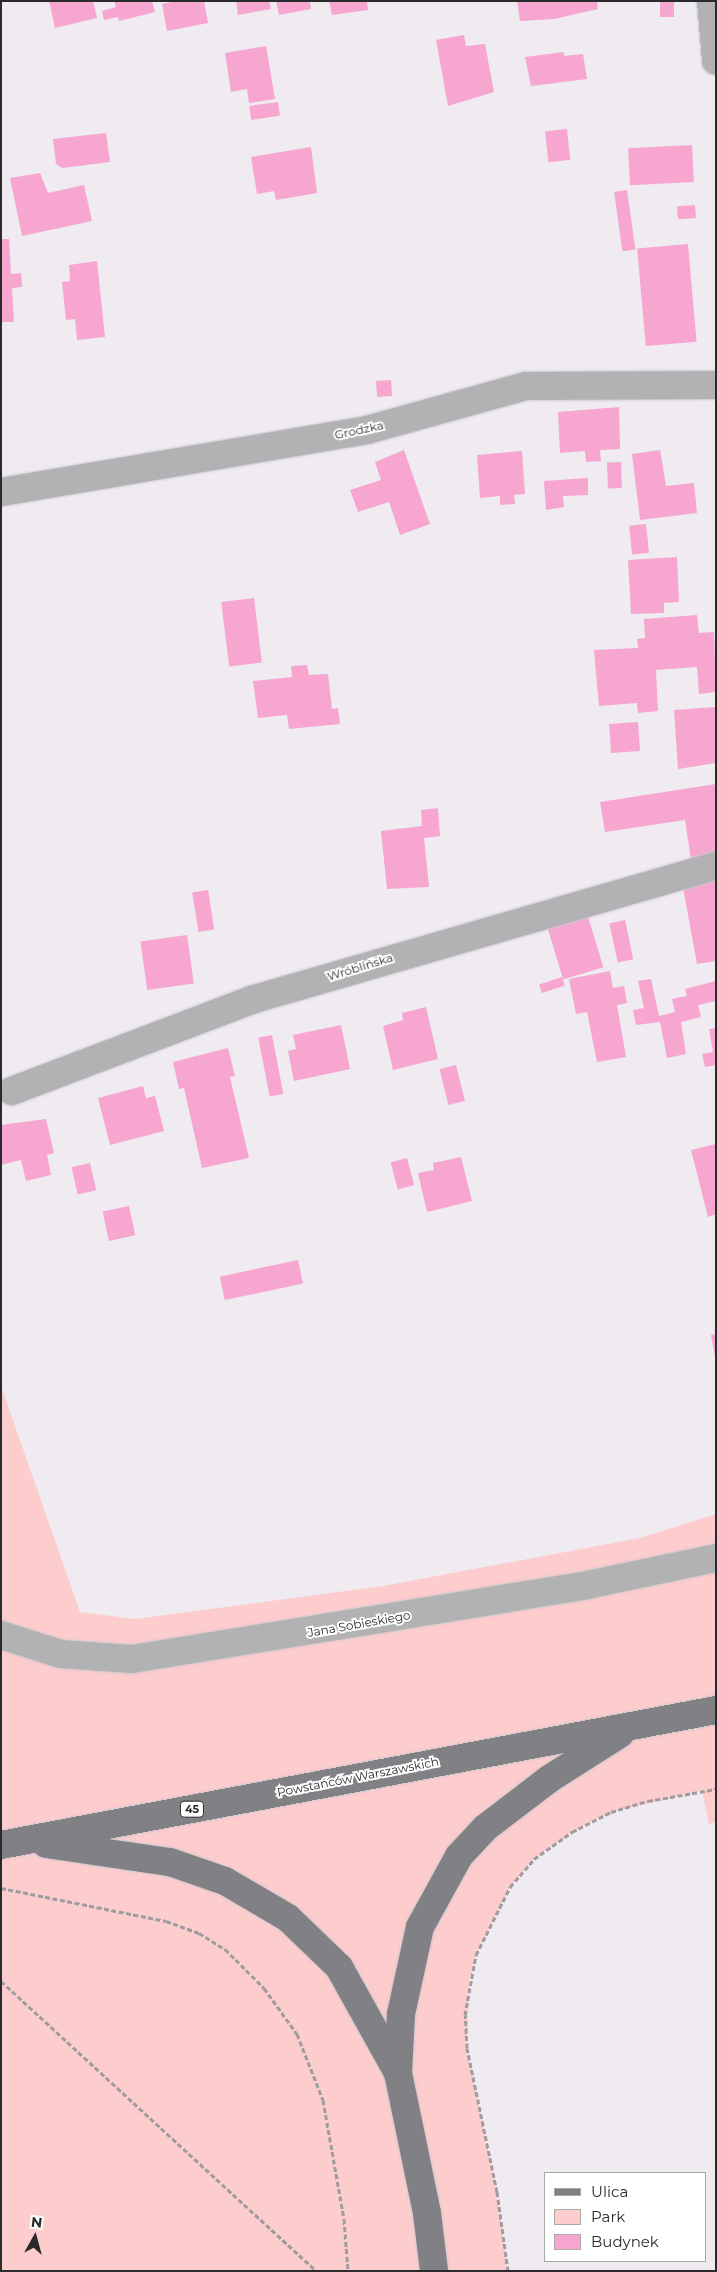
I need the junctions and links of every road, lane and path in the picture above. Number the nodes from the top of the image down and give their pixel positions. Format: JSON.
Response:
{"nodes":[{"id":1,"x":711,"y":1,"type":"edge"},
{"id":2,"x":716,"y":61,"type":"edge"},
{"id":3,"x":716,"y":385,"type":"edge"},
{"id":4,"x":1,"y":492,"type":"edge"},
{"id":5,"x":716,"y":866,"type":"edge"},
{"id":6,"x":12,"y":1091,"type":"dead end"},
{"id":7,"x":716,"y":1558,"type":"edge"},
{"id":8,"x":1,"y":1635,"type":"edge"},
{"id":9,"x":716,"y":1710,"type":"edge"},
{"id":10,"x":632,"y":1726,"type":"junction"},
{"id":11,"x":716,"y":1789,"type":"edge"},
{"id":12,"x":11,"y":1843,"type":"edge"},
{"id":13,"x":1,"y":1888,"type":"edge"},
{"id":14,"x":1,"y":1981,"type":"edge"},
{"id":15,"x":398,"y":2073,"type":"junction"},
{"id":16,"x":316,"y":2271,"type":"edge"},
{"id":17,"x":348,"y":2271,"type":"edge"},
{"id":18,"x":434,"y":2271,"type":"edge"},
{"id":19,"x":508,"y":2271,"type":"edge"}],
"edges":[{"from":1,"to":2,"type":"street"},
{"from":3,"to":4,"type":"street","name":"Grodzka"},
{"from":5,"to":6,"type":"street","name":"Wróblińska"},
{"from":7,"to":8,"type":"street","name":"Jana Sobieskiego"},
{"from":9,"to":10,"type":"main road","name":"Powstańców Warszawskich","number":"45"},
{"from":10,"to":12,"type":"main road","name":"Powstańców Warszawskich","number":"45"},
{"from":10,"to":15,"type":"main road"},
{"from":11,"to":19,"type":"path"},
{"from":12,"to":15,"type":"main road"},
{"from":13,"to":17,"type":"path"},
{"from":14,"to":16,"type":"path"},
{"from":15,"to":18,"type":"main road"}]}
